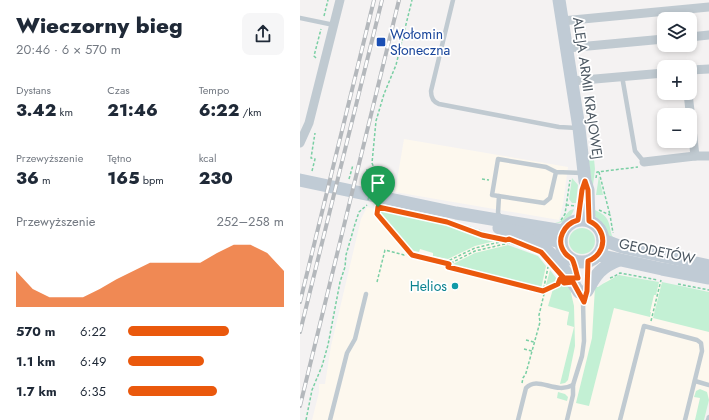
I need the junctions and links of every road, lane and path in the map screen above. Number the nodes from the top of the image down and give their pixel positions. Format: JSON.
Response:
{"nodes":[{"id":1,"x":340,"y":0,"type":"edge"},
{"id":2,"x":412,"y":0,"type":"edge"},
{"id":3,"x":453,"y":0,"type":"edge"},
{"id":4,"x":559,"y":0,"type":"edge"},
{"id":5,"x":709,"y":7,"type":"edge"},
{"id":6,"x":300,"y":18,"type":"edge"},
{"id":7,"x":562,"y":21,"type":"junction"},
{"id":8,"x":334,"y":25,"type":"junction"},
{"id":9,"x":709,"y":35,"type":"edge"},
{"id":10,"x":697,"y":36,"type":"edge"},
{"id":11,"x":657,"y":40,"type":"edge"},
{"id":12,"x":567,"y":48,"type":"junction"},
{"id":13,"x":709,"y":69,"type":"edge"},
{"id":14,"x":697,"y":70,"type":"edge"},
{"id":15,"x":657,"y":74,"type":"edge"},
{"id":16,"x":622,"y":76,"type":"junction"},
{"id":17,"x":572,"y":82,"type":"junction"},
{"id":18,"x":689,"y":100,"type":"edge"},
{"id":19,"x":579,"y":128,"type":"junction"},
{"id":20,"x":315,"y":132,"type":"dead end"},
{"id":21,"x":300,"y":143,"type":"edge"},
{"id":22,"x":695,"y":156,"type":"junction"},
{"id":23,"x":709,"y":156,"type":"edge"},
{"id":24,"x":644,"y":162,"type":"joint"},
{"id":25,"x":353,"y":165,"type":"dead end"},
{"id":26,"x":366,"y":170,"type":"dead end"},
{"id":27,"x":556,"y":172,"type":"junction"},
{"id":28,"x":599,"y":172,"type":"dead end"},
{"id":29,"x":584,"y":177,"type":"junction"},
{"id":30,"x":306,"y":178,"type":"edge"},
{"id":31,"x":369,"y":178,"type":"junction"},
{"id":32,"x":372,"y":183,"type":"junction"},
{"id":33,"x":348,"y":184,"type":"dead end"},
{"id":34,"x":366,"y":188,"type":"dead end"},
{"id":35,"x":499,"y":196,"type":"junction"},
{"id":36,"x":367,"y":205,"type":"junction"},
{"id":37,"x":566,"y":206,"type":"dead end"},
{"id":38,"x":610,"y":215,"type":"dead end"},
{"id":39,"x":452,"y":218,"type":"junction"},
{"id":40,"x":584,"y":220,"type":"junction"},
{"id":41,"x":562,"y":231,"type":"junction"},
{"id":42,"x":509,"y":236,"type":"junction"},
{"id":43,"x":496,"y":238,"type":"dead end"},
{"id":44,"x":501,"y":239,"type":"dead end"},
{"id":45,"x":603,"y":240,"type":"junction"},
{"id":46,"x":522,"y":244,"type":"dead end"},
{"id":47,"x":522,"y":247,"type":"dead end"},
{"id":48,"x":409,"y":252,"type":"junction"},
{"id":49,"x":593,"y":258,"type":"junction"},
{"id":50,"x":572,"y":260,"type":"junction"},
{"id":51,"x":449,"y":264,"type":"junction"},
{"id":52,"x":618,"y":265,"type":"junction"},
{"id":53,"x":709,"y":266,"type":"edge"},
{"id":54,"x":552,"y":270,"type":"dead end"},
{"id":55,"x":610,"y":275,"type":"dead end"},
{"id":56,"x":566,"y":277,"type":"junction"},
{"id":57,"x":709,"y":278,"type":"edge"},
{"id":58,"x":661,"y":280,"type":"junction"},
{"id":59,"x":676,"y":281,"type":"dead end"},
{"id":60,"x":377,"y":282,"type":"dead end"},
{"id":61,"x":675,"y":283,"type":"dead end"},
{"id":62,"x":709,"y":289,"type":"edge"},
{"id":63,"x":545,"y":290,"type":"junction"},
{"id":64,"x":366,"y":294,"type":"dead end"},
{"id":65,"x":583,"y":295,"type":"junction"},
{"id":66,"x":649,"y":327,"type":"junction"},
{"id":67,"x":526,"y":340,"type":"dead end"},
{"id":68,"x":534,"y":342,"type":"junction"},
{"id":69,"x":524,"y":349,"type":"dead end"},
{"id":70,"x":532,"y":351,"type":"junction"},
{"id":71,"x":695,"y":381,"type":"junction"},
{"id":72,"x":521,"y":385,"type":"dead end"},
{"id":73,"x":573,"y":385,"type":"junction"},
{"id":74,"x":709,"y":385,"type":"edge"},
{"id":75,"x":709,"y":417,"type":"edge"},
{"id":76,"x":306,"y":420,"type":"edge"},
{"id":77,"x":330,"y":420,"type":"edge"},
{"id":78,"x":518,"y":420,"type":"edge"},
{"id":79,"x":567,"y":420,"type":"edge"},
{"id":80,"x":620,"y":420,"type":"edge"},
{"id":81,"x":685,"y":420,"type":"edge"},
{"id":82,"x":708,"y":420,"type":"edge"}],
"edges":[{"from":1,"to":8,"type":"street"},
{"from":2,"to":32,"type":"path"},
{"from":3,"to":19,"type":"lane"},
{"from":4,"to":7,"type":"main road","name":"ALEJA ARMII KRAJOWEJ"},
{"from":5,"to":7,"type":"street"},
{"from":6,"to":8,"type":"lane"},
{"from":7,"to":12,"type":"main road","name":"ALEJA ARMII KRAJOWEJ"},
{"from":8,"to":21,"type":"street"},
{"from":9,"to":10,"type":"street"},
{"from":11,"to":12,"type":"street"},
{"from":12,"to":17,"type":"main road","name":"ALEJA ARMII KRAJOWEJ"},
{"from":13,"to":14,"type":"street"},
{"from":15,"to":16,"type":"street"},
{"from":16,"to":17,"type":"street"},
{"from":16,"to":24,"type":"lane"},
{"from":17,"to":19,"type":"main road","name":"ALEJA ARMII KRAJOWEJ"},
{"from":18,"to":22,"type":"street"},
{"from":19,"to":29,"type":"main road","name":"ALEJA ARMII KRAJOWEJ"},
{"from":20,"to":30,"type":"path"},
{"from":22,"to":23,"type":"street"},
{"from":22,"to":24,"type":"street"},
{"from":25,"to":33,"type":"path"},
{"from":26,"to":31,"type":"path"},
{"from":27,"to":29,"type":"lane"},
{"from":27,"to":35,"type":"lane"},
{"from":27,"to":35,"type":"lane"},
{"from":28,"to":38,"type":"path"},
{"from":29,"to":40,"type":"main road","name":"ALEJA ARMII KRAJOWEJ"},
{"from":30,"to":39,"type":"main road"},
{"from":31,"to":32,"type":"path"},
{"from":31,"to":34,"type":"path"},
{"from":32,"to":36,"type":"path","bridge":true},
{"from":35,"to":42,"type":"lane"},
{"from":36,"to":48,"type":"path"},
{"from":36,"to":76,"type":"path"},
{"from":37,"to":41,"type":"path"},
{"from":39,"to":42,"type":"main road"},
{"from":39,"to":43,"type":"path"},
{"from":40,"to":41,"type":"main road"},
{"from":40,"to":45,"type":"main road"},
{"from":41,"to":42,"type":"main road"},
{"from":41,"to":50,"type":"main road"},
{"from":42,"to":44,"type":"path"},
{"from":42,"to":46,"type":"path"},
{"from":42,"to":47,"type":"path"},
{"from":42,"to":48,"type":"path"},
{"from":42,"to":51,"type":"path"},
{"from":42,"to":56,"type":"main road"},
{"from":45,"to":49,"type":"main road"},
{"from":45,"to":53,"type":"main road","name":"GEODETÓW"},
{"from":48,"to":51,"type":"path"},
{"from":48,"to":60,"type":"path"},
{"from":49,"to":50,"type":"main road"},
{"from":49,"to":52,"type":"main road","name":"GEODETÓW"},
{"from":49,"to":65,"type":"lane"},
{"from":50,"to":65,"type":"lane"},
{"from":51,"to":63,"type":"path"},
{"from":52,"to":57,"type":"main road","name":"GEODETÓW"},
{"from":52,"to":58,"type":"path"},
{"from":52,"to":65,"type":"main road"},
{"from":54,"to":63,"type":"path"},
{"from":55,"to":58,"type":"path"},
{"from":56,"to":63,"type":"path"},
{"from":56,"to":65,"type":"main road"},
{"from":58,"to":66,"type":"path"},
{"from":59,"to":62,"type":"path"},
{"from":61,"to":62,"type":"path"},
{"from":63,"to":68,"type":"path"},
{"from":64,"to":77,"type":"lane"},
{"from":65,"to":73,"type":"lane"},
{"from":66,"to":71,"type":"lane"},
{"from":66,"to":80,"type":"lane"},
{"from":67,"to":68,"type":"path"},
{"from":68,"to":70,"type":"path"},
{"from":69,"to":70,"type":"path"},
{"from":70,"to":72,"type":"path"},
{"from":71,"to":74,"type":"lane"},
{"from":71,"to":81,"type":"lane"},
{"from":73,"to":78,"type":"lane"},
{"from":73,"to":79,"type":"lane"},
{"from":75,"to":82,"type":"lane"}]}
